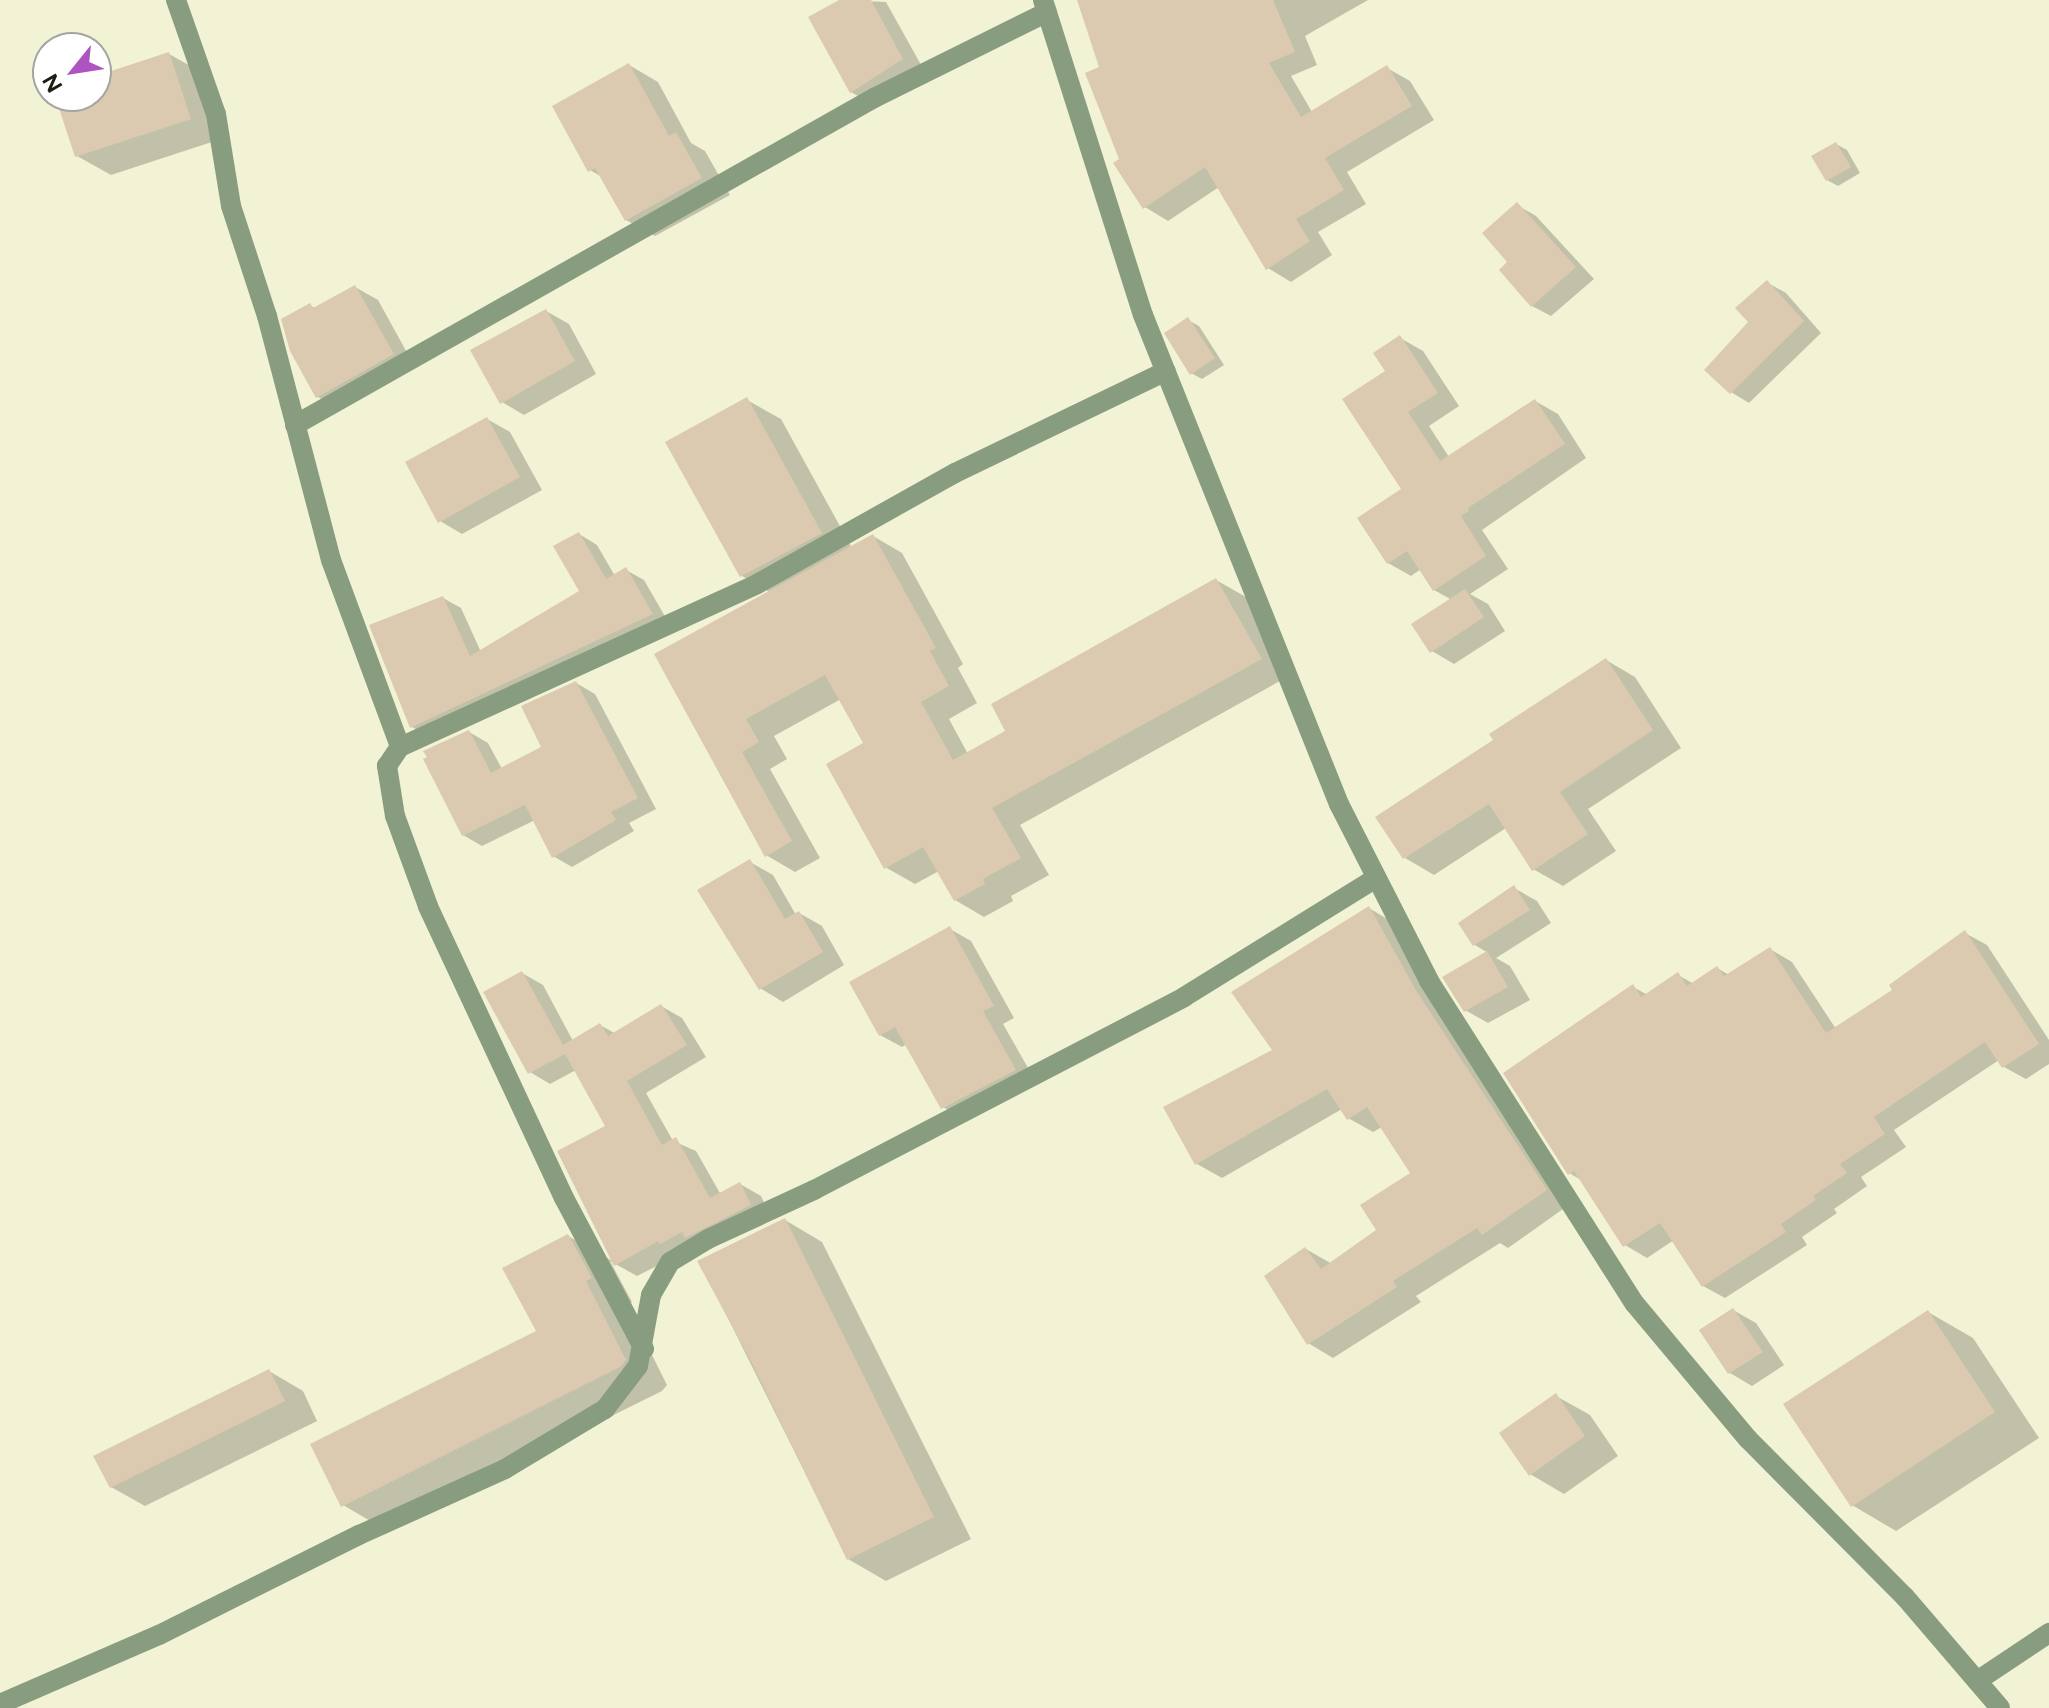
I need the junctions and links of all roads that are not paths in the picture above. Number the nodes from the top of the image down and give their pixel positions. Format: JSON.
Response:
{"nodes":[{"id":1,"x":176,"y":0,"type":"edge"},
{"id":2,"x":1045,"y":6,"type":"edge"},
{"id":3,"x":1166,"y":371,"type":"junction"},
{"id":4,"x":295,"y":425,"type":"junction"},
{"id":5,"x":400,"y":747,"type":"junction"},
{"id":6,"x":1376,"y":878,"type":"junction"},
{"id":7,"x":644,"y":1349,"type":"junction"},
{"id":8,"x":2049,"y":1633,"type":"edge"},
{"id":9,"x":1977,"y":1681,"type":"junction"},
{"id":10,"x":0,"y":1704,"type":"edge"},
{"id":11,"x":2000,"y":1708,"type":"edge"}],
"edges":[{"from":1,"to":4,"type":"street"},
{"from":2,"to":3,"type":"street"},
{"from":2,"to":4,"type":"street"},
{"from":3,"to":5,"type":"street"},
{"from":3,"to":6,"type":"street"},
{"from":4,"to":5,"type":"street"},
{"from":5,"to":7,"type":"street"},
{"from":6,"to":7,"type":"street"},
{"from":6,"to":9,"type":"street"},
{"from":7,"to":10,"type":"street"},
{"from":8,"to":9,"type":"street"},
{"from":9,"to":11,"type":"street"}]}
